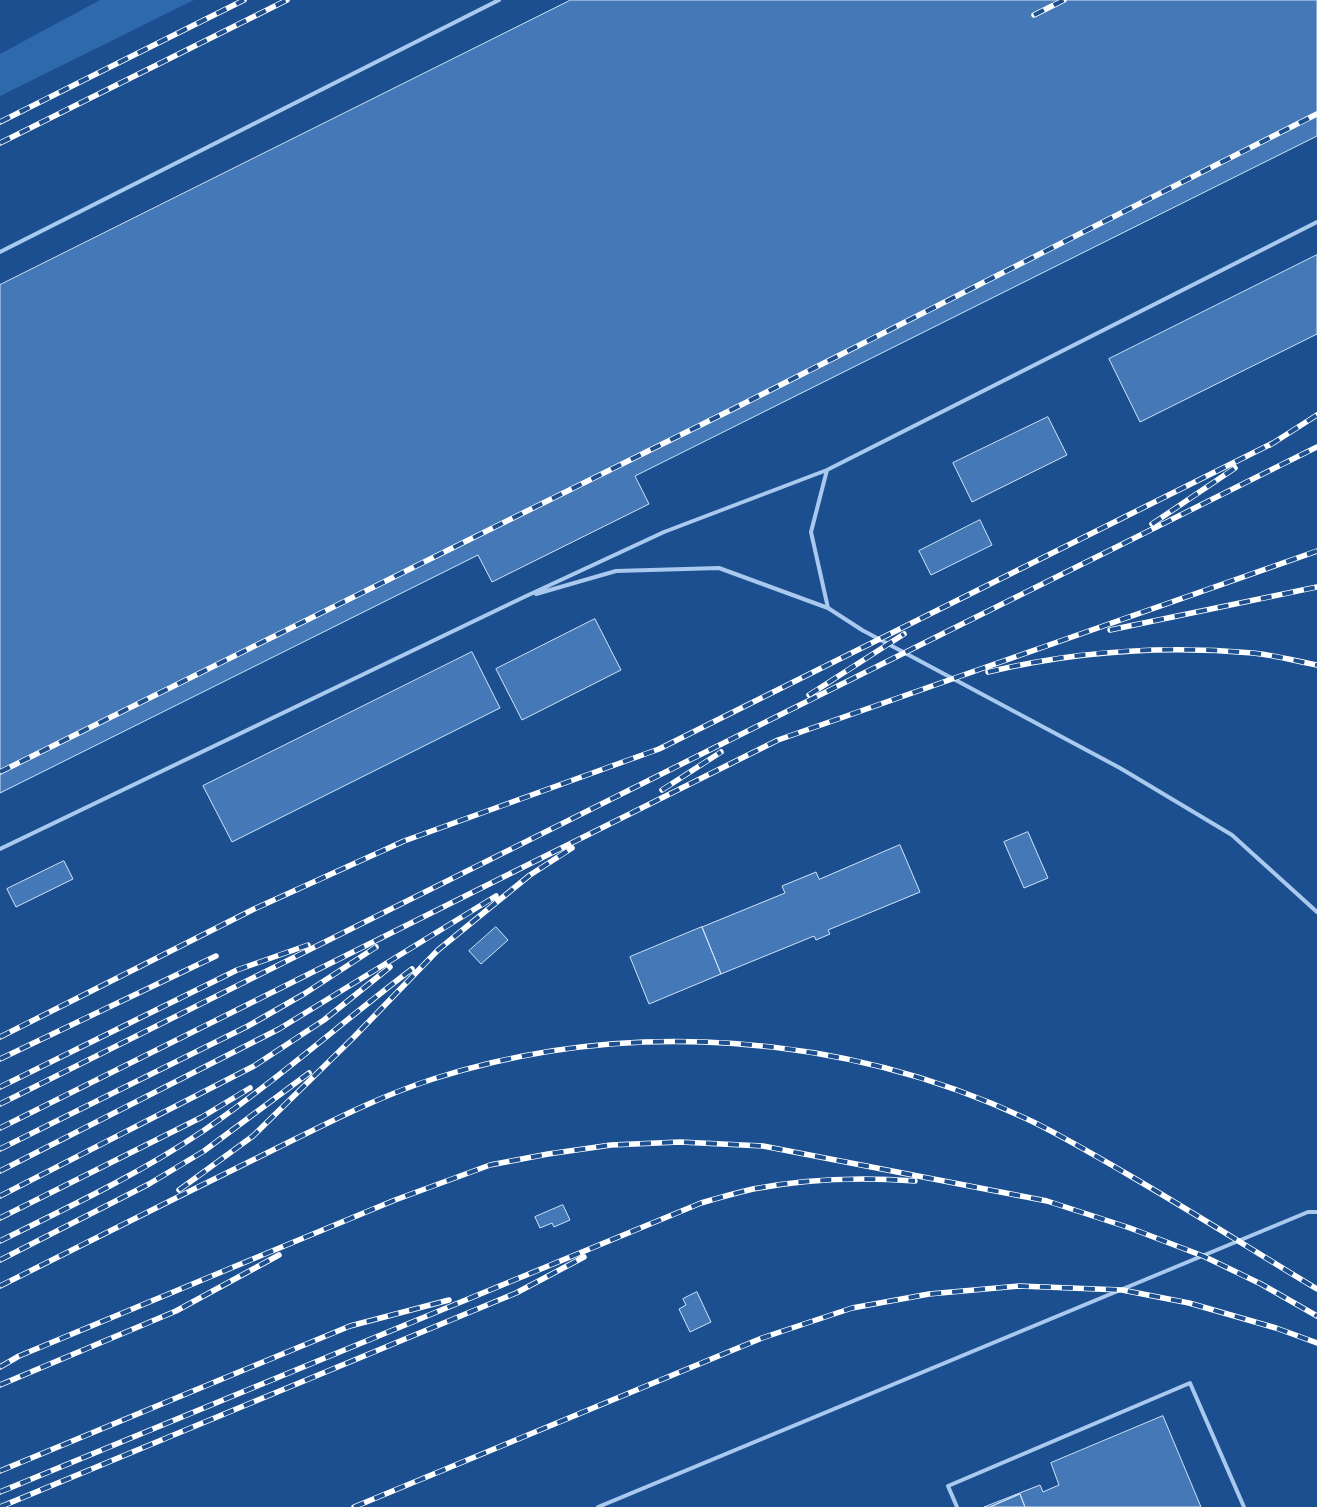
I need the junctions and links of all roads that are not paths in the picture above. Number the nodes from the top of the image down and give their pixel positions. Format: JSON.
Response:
{"nodes":[{"id":1,"x":499,"y":0,"type":"edge"},
{"id":2,"x":1317,"y":222,"type":"edge"},
{"id":3,"x":0,"y":252,"type":"edge"},
{"id":4,"x":827,"y":470,"type":"junction"},
{"id":5,"x":522,"y":598,"type":"junction"},
{"id":6,"x":828,"y":608,"type":"junction"},
{"id":7,"x":0,"y":849,"type":"edge"},
{"id":8,"x":1317,"y":912,"type":"edge"},
{"id":9,"x":1317,"y":1212,"type":"edge"},
{"id":10,"x":598,"y":1507,"type":"edge"},
{"id":11,"x":957,"y":1507,"type":"edge"},
{"id":12,"x":1244,"y":1507,"type":"edge"}],
"edges":[{"from":1,"to":3,"type":"lane"},
{"from":2,"to":4,"type":"lane"},
{"from":4,"to":5,"type":"lane"},
{"from":4,"to":6,"type":"lane"},
{"from":5,"to":6,"type":"lane"},
{"from":5,"to":7,"type":"lane"},
{"from":6,"to":8,"type":"lane"},
{"from":9,"to":10,"type":"lane"},
{"from":11,"to":12,"type":"lane"}]}
